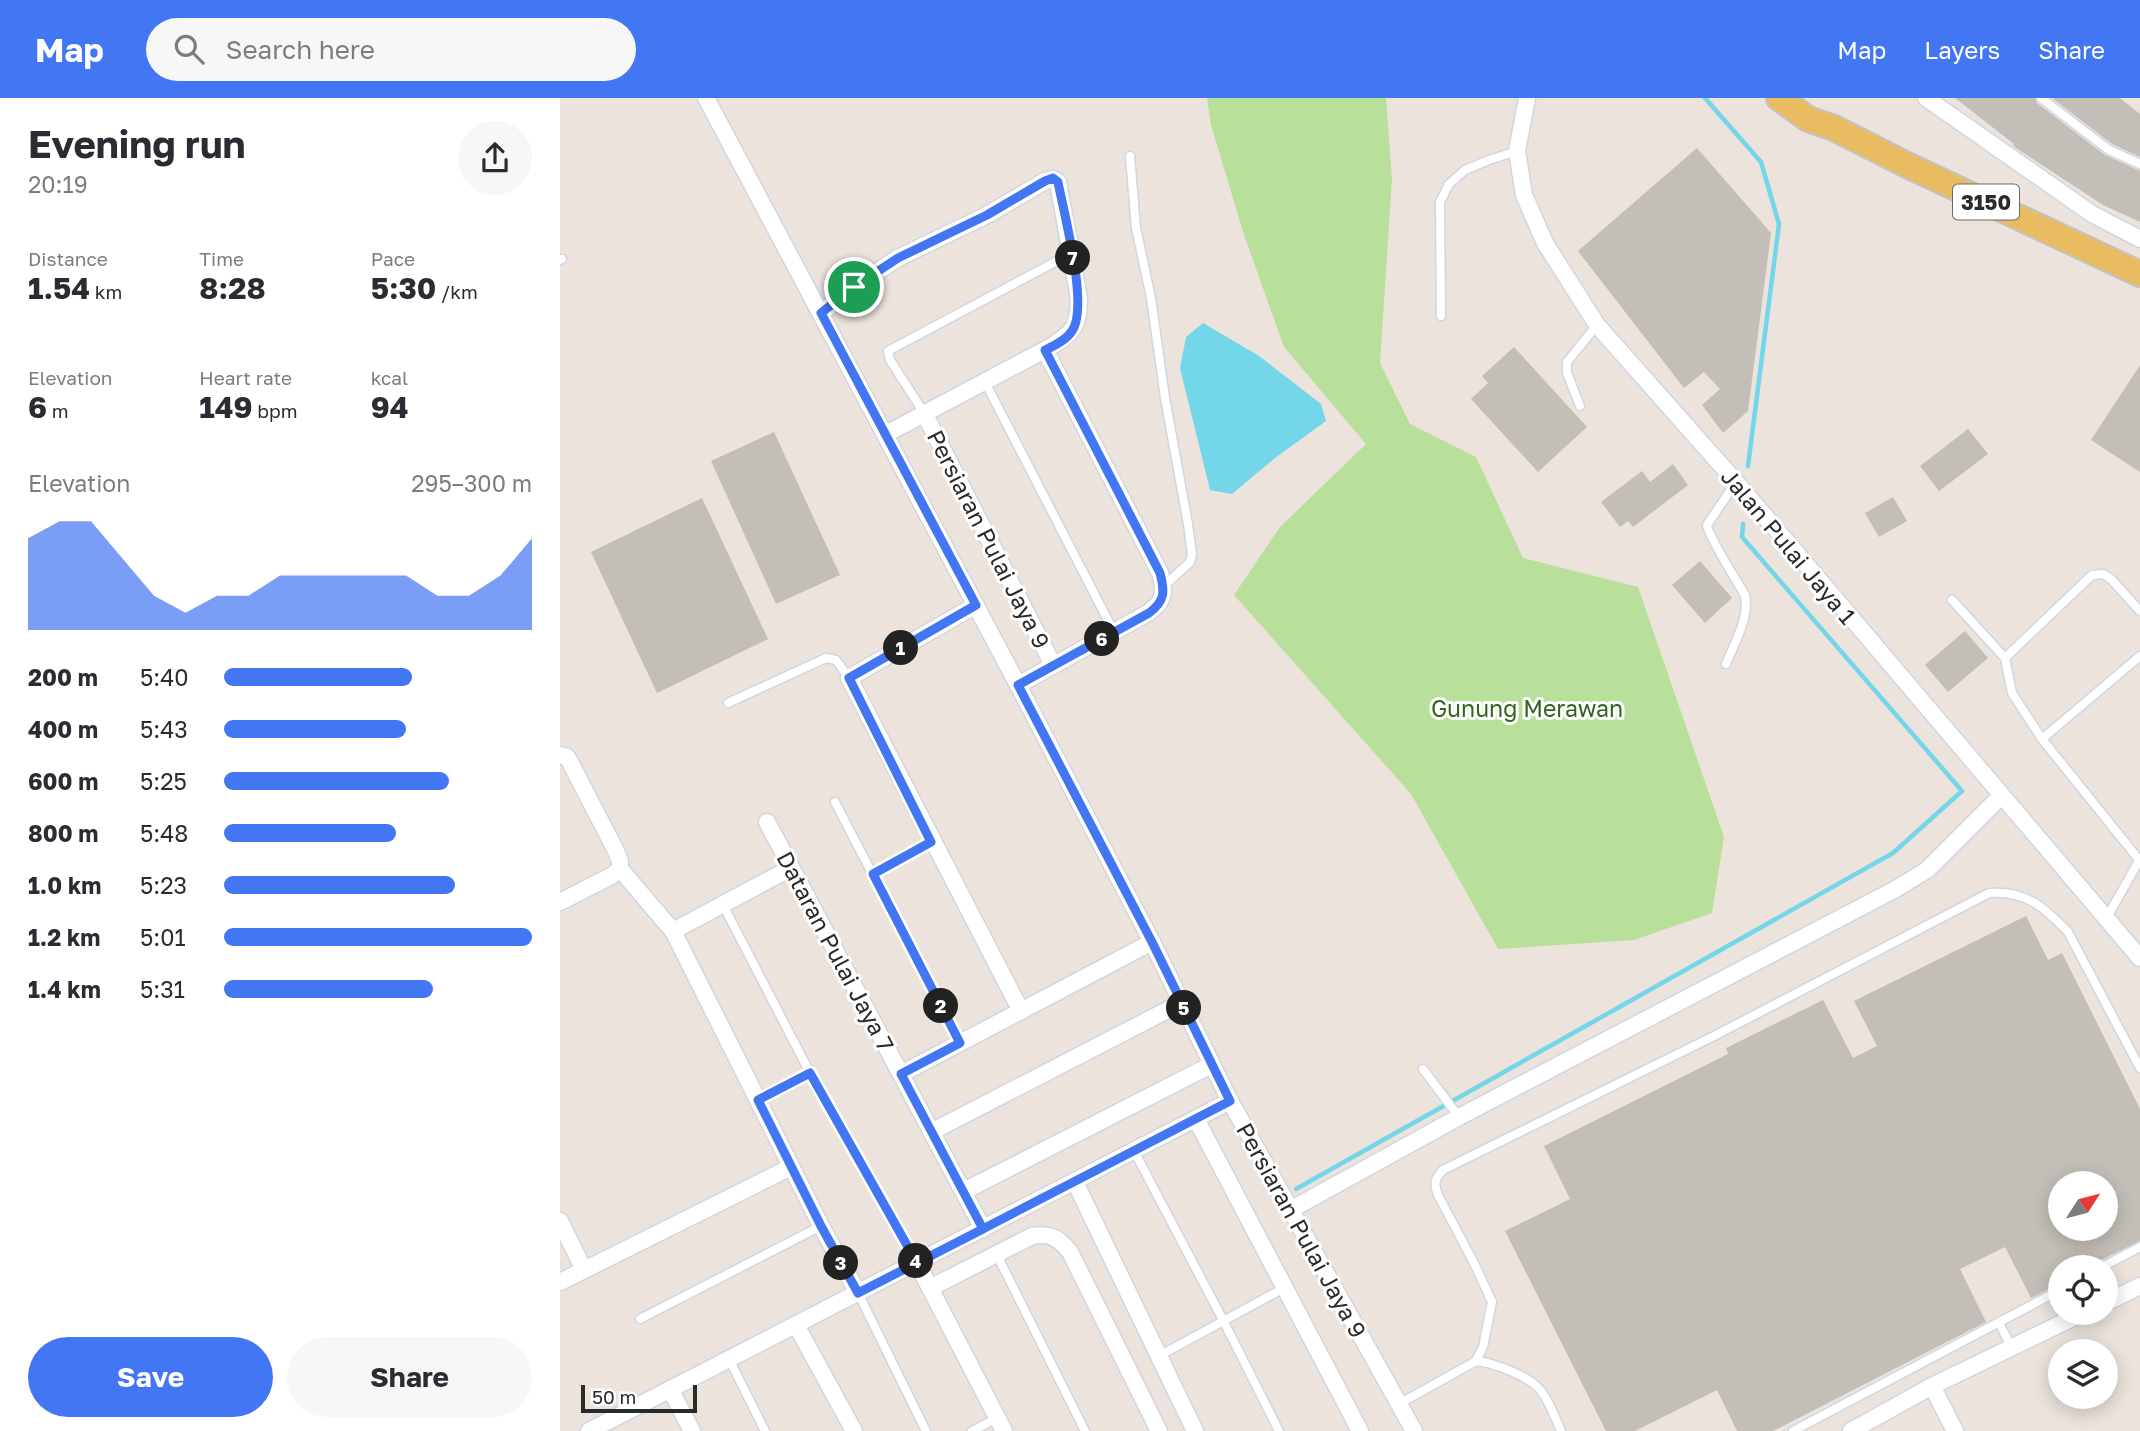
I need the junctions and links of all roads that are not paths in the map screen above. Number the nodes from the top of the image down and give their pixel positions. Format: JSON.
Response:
{"nodes":[{"id":1,"x":706,"y":98,"type":"edge"},
{"id":2,"x":1527,"y":98,"type":"edge"},
{"id":3,"x":1779,"y":98,"type":"edge"},
{"id":4,"x":1799,"y":98,"type":"edge"},
{"id":5,"x":1926,"y":98,"type":"edge"},
{"id":6,"x":2041,"y":98,"type":"edge"},
{"id":7,"x":1834,"y":128,"type":"junction"},
{"id":8,"x":1517,"y":151,"type":"junction"},
{"id":9,"x":1130,"y":156,"type":"dead end"},
{"id":10,"x":2140,"y":164,"type":"edge"},
{"id":11,"x":2140,"y":239,"type":"edge"},
{"id":12,"x":1072,"y":253,"type":"junction"},
{"id":13,"x":2140,"y":274,"type":"edge"},
{"id":14,"x":821,"y":313,"type":"junction"},
{"id":15,"x":1441,"y":316,"type":"dead end"},
{"id":16,"x":1597,"y":325,"type":"junction"},
{"id":17,"x":1045,"y":350,"type":"junction"},
{"id":18,"x":985,"y":382,"type":"junction"},
{"id":19,"x":1580,"y":406,"type":"dead end"},
{"id":20,"x":924,"y":414,"type":"junction"},
{"id":21,"x":886,"y":434,"type":"junction"},
{"id":22,"x":1736,"y":482,"type":"junction"},
{"id":23,"x":1164,"y":586,"type":"junction"},
{"id":24,"x":1952,"y":600,"type":"dead end"},
{"id":25,"x":976,"y":605,"type":"junction"},
{"id":26,"x":2140,"y":611,"type":"edge"},
{"id":27,"x":1114,"y":632,"type":"junction"},
{"id":28,"x":2140,"y":656,"type":"edge"},
{"id":29,"x":2005,"y":658,"type":"junction"},
{"id":30,"x":1726,"y":664,"type":"dead end"},
{"id":31,"x":1053,"y":665,"type":"junction"},
{"id":32,"x":849,"y":678,"type":"junction"},
{"id":33,"x":1018,"y":685,"type":"junction"},
{"id":34,"x":728,"y":703,"type":"dead end"},
{"id":35,"x":2042,"y":739,"type":"junction"},
{"id":36,"x":560,"y":755,"type":"edge"},
{"id":37,"x":2001,"y":796,"type":"junction"},
{"id":38,"x":835,"y":802,"type":"dead end"},
{"id":39,"x":767,"y":822,"type":"dead end"},
{"id":40,"x":931,"y":842,"type":"junction"},
{"id":41,"x":2140,"y":860,"type":"edge"},
{"id":42,"x":791,"y":868,"type":"junction"},
{"id":43,"x":620,"y":869,"type":"junction"},
{"id":44,"x":873,"y":874,"type":"junction"},
{"id":45,"x":560,"y":902,"type":"edge"},
{"id":46,"x":723,"y":905,"type":"junction"},
{"id":47,"x":2106,"y":919,"type":"junction"},
{"id":48,"x":673,"y":931,"type":"junction"},
{"id":49,"x":1152,"y":942,"type":"junction"},
{"id":50,"x":2140,"y":958,"type":"edge"},
{"id":51,"x":1181,"y":1003,"type":"junction"},
{"id":52,"x":1021,"y":1012,"type":"junction"},
{"id":53,"x":960,"y":1043,"type":"junction"},
{"id":54,"x":1211,"y":1066,"type":"junction"},
{"id":55,"x":2140,"y":1068,"type":"edge"},
{"id":56,"x":1423,"y":1069,"type":"dead end"},
{"id":57,"x":810,"y":1073,"type":"junction"},
{"id":58,"x":901,"y":1074,"type":"junction"},
{"id":59,"x":758,"y":1100,"type":"junction"},
{"id":60,"x":1230,"y":1101,"type":"junction"},
{"id":61,"x":1459,"y":1117,"type":"junction"},
{"id":62,"x":1196,"y":1119,"type":"junction"},
{"id":63,"x":931,"y":1132,"type":"junction"},
{"id":64,"x":1134,"y":1151,"type":"junction"},
{"id":65,"x":791,"y":1167,"type":"junction"},
{"id":66,"x":1075,"y":1182,"type":"junction"},
{"id":67,"x":964,"y":1191,"type":"junction"},
{"id":68,"x":1290,"y":1210,"type":"junction"},
{"id":69,"x":560,"y":1221,"type":"edge"},
{"id":70,"x":821,"y":1226,"type":"junction"},
{"id":71,"x":983,"y":1229,"type":"junction"},
{"id":72,"x":2140,"y":1247,"type":"edge"},
{"id":73,"x":997,"y":1255,"type":"junction"},
{"id":74,"x":2118,"y":1259,"type":"edge"},
{"id":75,"x":917,"y":1263,"type":"junction"},
{"id":76,"x":584,"y":1270,"type":"junction"},
{"id":77,"x":560,"y":1282,"type":"edge"},
{"id":78,"x":2140,"y":1286,"type":"edge"},
{"id":79,"x":930,"y":1288,"type":"junction"},
{"id":80,"x":1284,"y":1288,"type":"junction"},
{"id":81,"x":858,"y":1293,"type":"junction"},
{"id":82,"x":2048,"y":1296,"type":"edge"},
{"id":83,"x":2118,"y":1297,"type":"edge"},
{"id":84,"x":640,"y":1319,"type":"dead end"},
{"id":85,"x":1223,"y":1320,"type":"junction"},
{"id":86,"x":1999,"y":1323,"type":"junction"},
{"id":87,"x":796,"y":1325,"type":"junction"},
{"id":88,"x":2058,"y":1325,"type":"edge"},
{"id":89,"x":2011,"y":1348,"type":"junction"},
{"id":90,"x":1159,"y":1356,"type":"junction"},
{"id":91,"x":729,"y":1359,"type":"junction"},
{"id":92,"x":1476,"y":1361,"type":"junction"},
{"id":93,"x":1932,"y":1386,"type":"junction"},
{"id":94,"x":670,"y":1389,"type":"junction"},
{"id":95,"x":1399,"y":1404,"type":"junction"},
{"id":96,"x":1001,"y":1424,"type":"edge"},
{"id":97,"x":608,"y":1427,"type":"edge"},
{"id":98,"x":1856,"y":1430,"type":"edge"},
{"id":99,"x":589,"y":1431,"type":"edge"},
{"id":100,"x":692,"y":1431,"type":"edge"},
{"id":101,"x":765,"y":1431,"type":"edge"},
{"id":102,"x":854,"y":1431,"type":"edge"},
{"id":103,"x":926,"y":1431,"type":"edge"},
{"id":104,"x":972,"y":1431,"type":"edge"},
{"id":105,"x":1085,"y":1431,"type":"edge"},
{"id":106,"x":1159,"y":1431,"type":"edge"},
{"id":107,"x":1195,"y":1431,"type":"edge"},
{"id":108,"x":1279,"y":1431,"type":"edge"},
{"id":109,"x":1360,"y":1431,"type":"edge"},
{"id":110,"x":1414,"y":1431,"type":"edge"},
{"id":111,"x":1561,"y":1431,"type":"edge"},
{"id":112,"x":1793,"y":1431,"type":"edge"},
{"id":113,"x":1955,"y":1431,"type":"edge"}],
"edges":[{"from":1,"to":14,"type":"street","name":"Persiaran Pulai Jaya 9"},
{"from":2,"to":8,"type":"street","name":"Jalan Pulai Jaya 1"},
{"from":3,"to":7,"type":"main road","number":"3150"},
{"from":4,"to":7,"type":"main road","number":"3150"},
{"from":5,"to":11,"type":"street"},
{"from":6,"to":10,"type":"lane"},
{"from":7,"to":13,"type":"main road","number":"3150"},
{"from":8,"to":15,"type":"lane"},
{"from":8,"to":16,"type":"street","name":"Jalan Pulai Jaya 1"},
{"from":9,"to":23,"type":"lane"},
{"from":12,"to":14,"type":"street"},
{"from":12,"to":17,"type":"street"},
{"from":12,"to":20,"type":"lane"},
{"from":14,"to":21,"type":"street","name":"Persiaran Pulai Jaya 9"},
{"from":16,"to":19,"type":"lane"},
{"from":16,"to":22,"type":"street","name":"Jalan Pulai Jaya 1"},
{"from":17,"to":18,"type":"street"},
{"from":17,"to":23,"type":"street"},
{"from":18,"to":20,"type":"street"},
{"from":18,"to":27,"type":"lane"},
{"from":20,"to":21,"type":"street"},
{"from":20,"to":31,"type":"street","name":"Persiaran Pulai Jaya 9"},
{"from":21,"to":25,"type":"street","name":"Persiaran Pulai Jaya 9"},
{"from":22,"to":30,"type":"lane"},
{"from":22,"to":37,"type":"street","name":"Jalan Pulai Jaya 1"},
{"from":23,"to":27,"type":"street"},
{"from":24,"to":29,"type":"lane"},
{"from":25,"to":32,"type":"street"},
{"from":25,"to":33,"type":"street","name":"Persiaran Pulai Jaya 9"},
{"from":26,"to":29,"type":"lane"},
{"from":27,"to":31,"type":"street"},
{"from":28,"to":35,"type":"lane"},
{"from":29,"to":35,"type":"lane"},
{"from":31,"to":33,"type":"street"},
{"from":32,"to":34,"type":"lane"},
{"from":32,"to":40,"type":"street"},
{"from":33,"to":49,"type":"street","name":"Persiaran Pulai Jaya 9"},
{"from":35,"to":41,"type":"lane"},
{"from":36,"to":43,"type":"street"},
{"from":37,"to":47,"type":"street","name":"Jalan Pulai Jaya 1"},
{"from":37,"to":61,"type":"street"},
{"from":38,"to":44,"type":"lane"},
{"from":39,"to":42,"type":"street","name":"Dataran Pulai Jaya 7"},
{"from":40,"to":44,"type":"lane"},
{"from":40,"to":52,"type":"street"},
{"from":41,"to":47,"type":"lane"},
{"from":42,"to":46,"type":"street"},
{"from":42,"to":58,"type":"street","name":"Dataran Pulai Jaya 7"},
{"from":43,"to":45,"type":"street"},
{"from":43,"to":48,"type":"street"},
{"from":44,"to":53,"type":"lane"},
{"from":46,"to":48,"type":"street"},
{"from":46,"to":57,"type":"lane"},
{"from":47,"to":50,"type":"street","name":"Jalan Pulai Jaya 1"},
{"from":48,"to":59,"type":"street"},
{"from":49,"to":51,"type":"street","name":"Persiaran Pulai Jaya 9"},
{"from":49,"to":52,"type":"street"},
{"from":51,"to":54,"type":"street","name":"Persiaran Pulai Jaya 9"},
{"from":51,"to":63,"type":"street"},
{"from":52,"to":53,"type":"street"},
{"from":53,"to":58,"type":"street"},
{"from":54,"to":60,"type":"street","name":"Persiaran Pulai Jaya 9"},
{"from":54,"to":67,"type":"street"},
{"from":55,"to":92,"type":"lane"},
{"from":56,"to":61,"type":"lane"},
{"from":57,"to":59,"type":"lane"},
{"from":57,"to":75,"type":"lane"},
{"from":58,"to":63,"type":"street","name":"Dataran Pulai Jaya 7"},
{"from":59,"to":65,"type":"street"},
{"from":60,"to":62,"type":"street"},
{"from":60,"to":68,"type":"street","name":"Persiaran Pulai Jaya 9"},
{"from":61,"to":68,"type":"street"},
{"from":62,"to":64,"type":"street"},
{"from":62,"to":80,"type":"street"},
{"from":63,"to":67,"type":"street","name":"Dataran Pulai Jaya 7"},
{"from":64,"to":66,"type":"street"},
{"from":64,"to":85,"type":"lane"},
{"from":65,"to":70,"type":"street"},
{"from":65,"to":76,"type":"street"},
{"from":66,"to":71,"type":"street"},
{"from":66,"to":90,"type":"street"},
{"from":67,"to":71,"type":"street","name":"Dataran Pulai Jaya 7"},
{"from":68,"to":95,"type":"street","name":"Persiaran Pulai Jaya 9"},
{"from":69,"to":76,"type":"street"},
{"from":70,"to":81,"type":"street"},
{"from":70,"to":84,"type":"lane"},
{"from":71,"to":75,"type":"street"},
{"from":72,"to":74,"type":"lane"},
{"from":73,"to":79,"type":"street"},
{"from":73,"to":105,"type":"lane"},
{"from":73,"to":106,"type":"street"},
{"from":75,"to":79,"type":"street"},
{"from":75,"to":81,"type":"street"},
{"from":76,"to":77,"type":"street"},
{"from":78,"to":83,"type":"street"},
{"from":79,"to":96,"type":"street"},
{"from":80,"to":85,"type":"lane"},
{"from":80,"to":109,"type":"street"},
{"from":81,"to":87,"type":"street"},
{"from":81,"to":103,"type":"lane"},
{"from":82,"to":86,"type":"lane"},
{"from":85,"to":90,"type":"lane"},
{"from":85,"to":108,"type":"lane"},
{"from":86,"to":89,"type":"lane"},
{"from":86,"to":112,"type":"lane"},
{"from":87,"to":91,"type":"street"},
{"from":87,"to":102,"type":"street"},
{"from":88,"to":89,"type":"street"},
{"from":89,"to":93,"type":"street"},
{"from":90,"to":107,"type":"street"},
{"from":91,"to":94,"type":"street"},
{"from":91,"to":101,"type":"lane"},
{"from":92,"to":95,"type":"lane"},
{"from":92,"to":111,"type":"lane"},
{"from":93,"to":98,"type":"street"},
{"from":93,"to":113,"type":"street"},
{"from":94,"to":97,"type":"street"},
{"from":94,"to":100,"type":"street"},
{"from":95,"to":110,"type":"street","name":"Persiaran Pulai Jaya 9"},
{"from":96,"to":104,"type":"lane"},
{"from":97,"to":99,"type":"street"}]}
